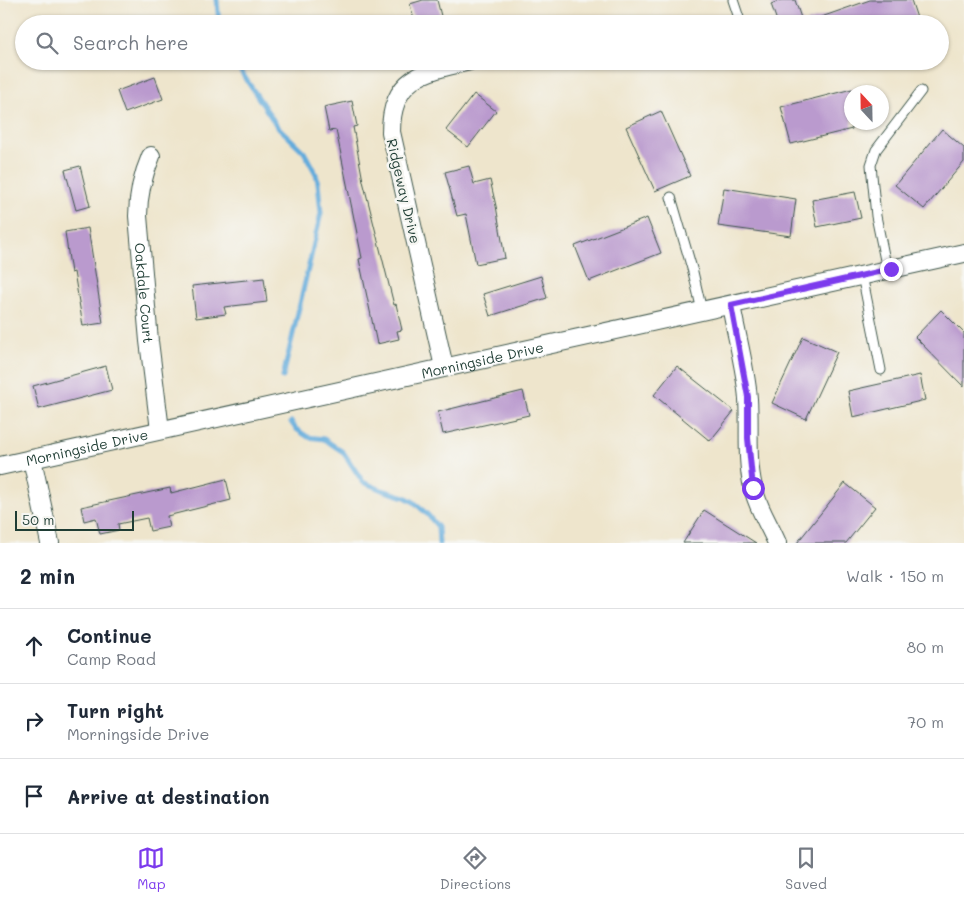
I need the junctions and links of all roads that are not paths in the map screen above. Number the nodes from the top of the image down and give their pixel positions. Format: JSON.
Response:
{"nodes":[{"id":1,"x":734,"y":0,"type":"edge"},
{"id":2,"x":738,"y":15,"type":"edge"},
{"id":3,"x":432,"y":70,"type":"edge"},
{"id":4,"x":921,"y":91,"type":"dead end"},
{"id":5,"x":151,"y":156,"type":"dead end"},
{"id":6,"x":671,"y":197,"type":"dead end"},
{"id":7,"x":964,"y":253,"type":"edge"},
{"id":8,"x":887,"y":270,"type":"junction"},
{"id":9,"x":862,"y":275,"type":"junction"},
{"id":10,"x":731,"y":305,"type":"junction"},
{"id":11,"x":702,"y":311,"type":"junction"},
{"id":12,"x":444,"y":367,"type":"junction"},
{"id":13,"x":880,"y":370,"type":"dead end"},
{"id":14,"x":160,"y":430,"type":"junction"},
{"id":15,"x":32,"y":459,"type":"junction"},
{"id":16,"x":0,"y":466,"type":"edge"},
{"id":17,"x":50,"y":543,"type":"edge"},
{"id":18,"x":777,"y":543,"type":"edge"}],
"edges":[{"from":1,"to":2,"type":"lane"},
{"from":3,"to":12,"type":"street","name":"Ridgeway Drive"},
{"from":4,"to":8,"type":"lane"},
{"from":5,"to":14,"type":"street","name":"Oakdale Court"},
{"from":6,"to":11,"type":"lane"},
{"from":7,"to":8,"type":"street","name":"Morningside Drive"},
{"from":8,"to":9,"type":"street","name":"Morningside Drive"},
{"from":9,"to":10,"type":"street","name":"Morningside Drive"},
{"from":9,"to":13,"type":"lane"},
{"from":10,"to":11,"type":"street","name":"Morningside Drive"},
{"from":10,"to":18,"type":"street"},
{"from":11,"to":12,"type":"street","name":"Morningside Drive"},
{"from":12,"to":14,"type":"street","name":"Morningside Drive"},
{"from":14,"to":15,"type":"street","name":"Morningside Drive"},
{"from":15,"to":16,"type":"street","name":"Morningside Drive"},
{"from":15,"to":17,"type":"street"}]}
